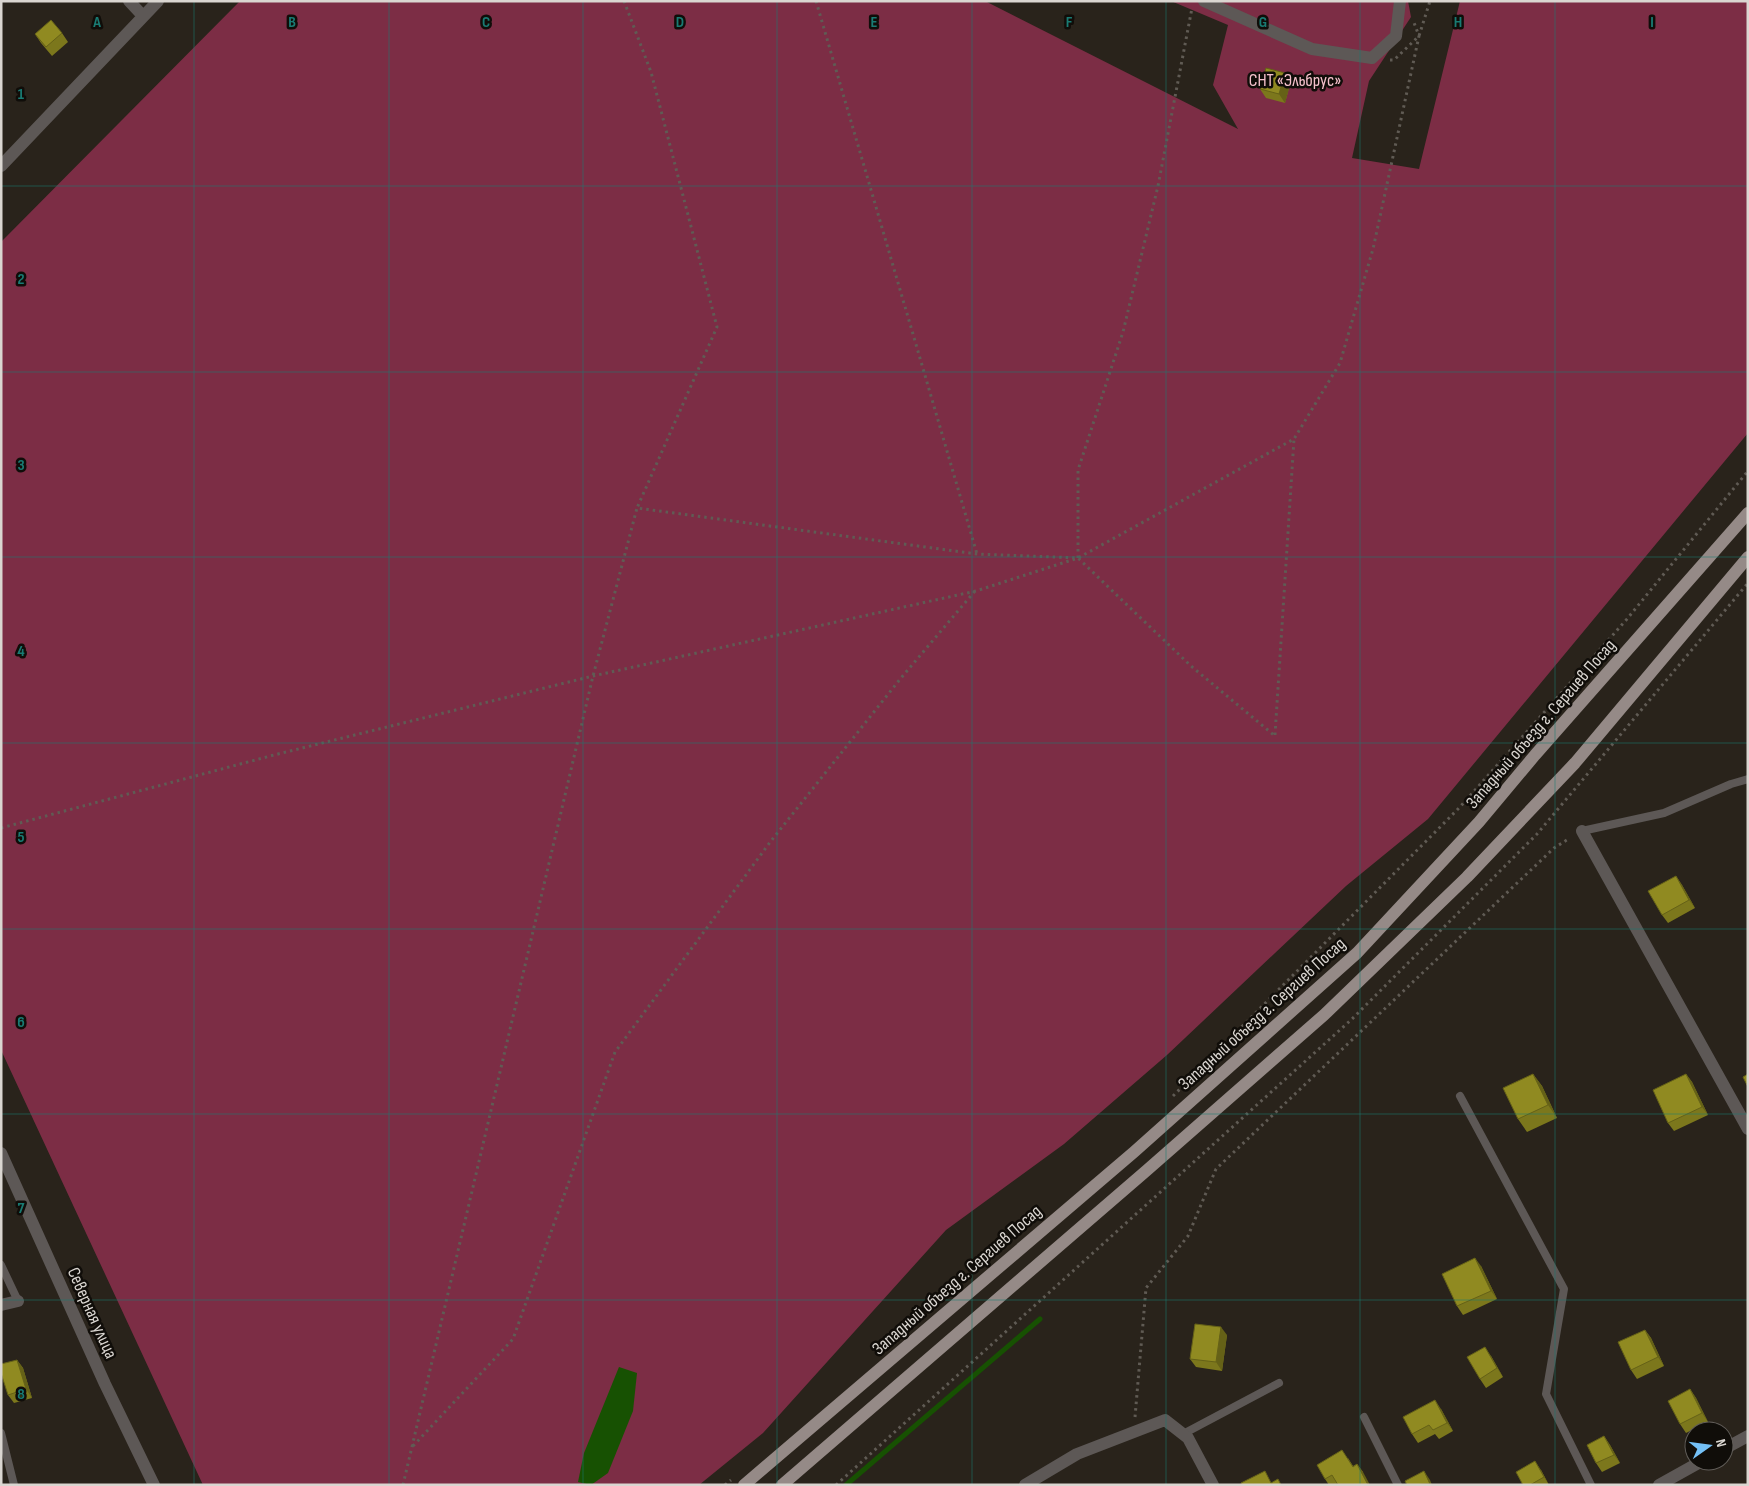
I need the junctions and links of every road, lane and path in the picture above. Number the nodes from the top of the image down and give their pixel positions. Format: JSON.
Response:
{"nodes":[{"id":1,"x":129,"y":1,"type":"edge"},
{"id":2,"x":158,"y":1,"type":"edge"},
{"id":3,"x":624,"y":1,"type":"edge"},
{"id":4,"x":816,"y":1,"type":"edge"},
{"id":5,"x":1193,"y":1,"type":"edge"},
{"id":6,"x":1204,"y":1,"type":"edge"},
{"id":7,"x":1400,"y":1,"type":"edge"},
{"id":8,"x":143,"y":16,"type":"junction"},
{"id":9,"x":1412,"y":19,"type":"dead end"},
{"id":10,"x":1,"y":166,"type":"edge"},
{"id":11,"x":1294,"y":439,"type":"junction"},
{"id":12,"x":1748,"y":471,"type":"edge"},
{"id":13,"x":638,"y":508,"type":"junction"},
{"id":14,"x":1748,"y":513,"type":"edge"},
{"id":15,"x":977,"y":554,"type":"junction"},
{"id":16,"x":1748,"y":556,"type":"edge"},
{"id":17,"x":1078,"y":558,"type":"junction"},
{"id":18,"x":976,"y":590,"type":"junction"},
{"id":19,"x":594,"y":676,"type":"junction"},
{"id":20,"x":1748,"y":779,"type":"edge"},
{"id":21,"x":1,"y":828,"type":"edge"},
{"id":22,"x":1582,"y":831,"type":"junction"},
{"id":23,"x":1460,"y":1096,"type":"dead end"},
{"id":24,"x":1166,"y":1103,"type":"dead end"},
{"id":25,"x":1748,"y":1129,"type":"edge"},
{"id":26,"x":1,"y":1153,"type":"edge"},
{"id":27,"x":1,"y":1265,"type":"edge"},
{"id":28,"x":18,"y":1301,"type":"joint"},
{"id":29,"x":1,"y":1305,"type":"edge"},
{"id":30,"x":1279,"y":1383,"type":"dead end"},
{"id":31,"x":1364,"y":1417,"type":"dead end"},
{"id":32,"x":1133,"y":1432,"type":"junction"},
{"id":33,"x":1,"y":1433,"type":"edge"},
{"id":34,"x":1183,"y":1434,"type":"junction"},
{"id":35,"x":1748,"y":1436,"type":"edge"},
{"id":36,"x":1734,"y":1444,"type":"edge"},
{"id":37,"x":412,"y":1446,"type":"junction"},
{"id":38,"x":1686,"y":1471,"type":"edge"},
{"id":39,"x":738,"y":1482,"type":"edge"},
{"id":40,"x":1666,"y":1483,"type":"edge"},
{"id":41,"x":14,"y":1485,"type":"edge"},
{"id":42,"x":154,"y":1485,"type":"edge"},
{"id":43,"x":403,"y":1485,"type":"edge"},
{"id":44,"x":725,"y":1485,"type":"edge"},
{"id":45,"x":782,"y":1485,"type":"edge"},
{"id":46,"x":1025,"y":1485,"type":"edge"},
{"id":47,"x":1213,"y":1485,"type":"edge"},
{"id":48,"x":1398,"y":1485,"type":"edge"},
{"id":49,"x":1591,"y":1485,"type":"edge"}],
"edges":[{"from":1,"to":8,"type":"street"},
{"from":2,"to":8,"type":"street"},
{"from":3,"to":13,"type":"path"},
{"from":4,"to":15,"type":"path"},
{"from":5,"to":17,"type":"path"},
{"from":6,"to":7,"type":"street"},
{"from":8,"to":10,"type":"street"},
{"from":9,"to":11,"type":"path"},
{"from":11,"to":17,"type":"path"},
{"from":11,"to":17,"type":"path"},
{"from":12,"to":24,"type":"path"},
{"from":13,"to":15,"type":"path"},
{"from":13,"to":19,"type":"path"},
{"from":14,"to":39,"type":"main road","name":"Западный объезд г. Сергиев Посад"},
{"from":15,"to":17,"type":"path"},
{"from":16,"to":45,"type":"main road"},
{"from":17,"to":18,"type":"path"},
{"from":18,"to":19,"type":"path"},
{"from":18,"to":37,"type":"path"},
{"from":19,"to":21,"type":"path"},
{"from":19,"to":37,"type":"path"},
{"from":20,"to":22,"type":"lane"},
{"from":22,"to":25,"type":"street"},
{"from":22,"to":32,"type":"path"},
{"from":23,"to":49,"type":"lane"},
{"from":26,"to":42,"type":"street","name":"Северная улица"},
{"from":27,"to":28,"type":"lane"},
{"from":28,"to":29,"type":"street"},
{"from":30,"to":34,"type":"lane"},
{"from":31,"to":48,"type":"lane"},
{"from":32,"to":34,"type":"street"},
{"from":32,"to":46,"type":"street"},
{"from":33,"to":41,"type":"lane"},
{"from":34,"to":47,"type":"street"},
{"from":35,"to":36,"type":"street"},
{"from":37,"to":43,"type":"path"},
{"from":38,"to":40,"type":"street"},
{"from":39,"to":44,"type":"path"}]}
